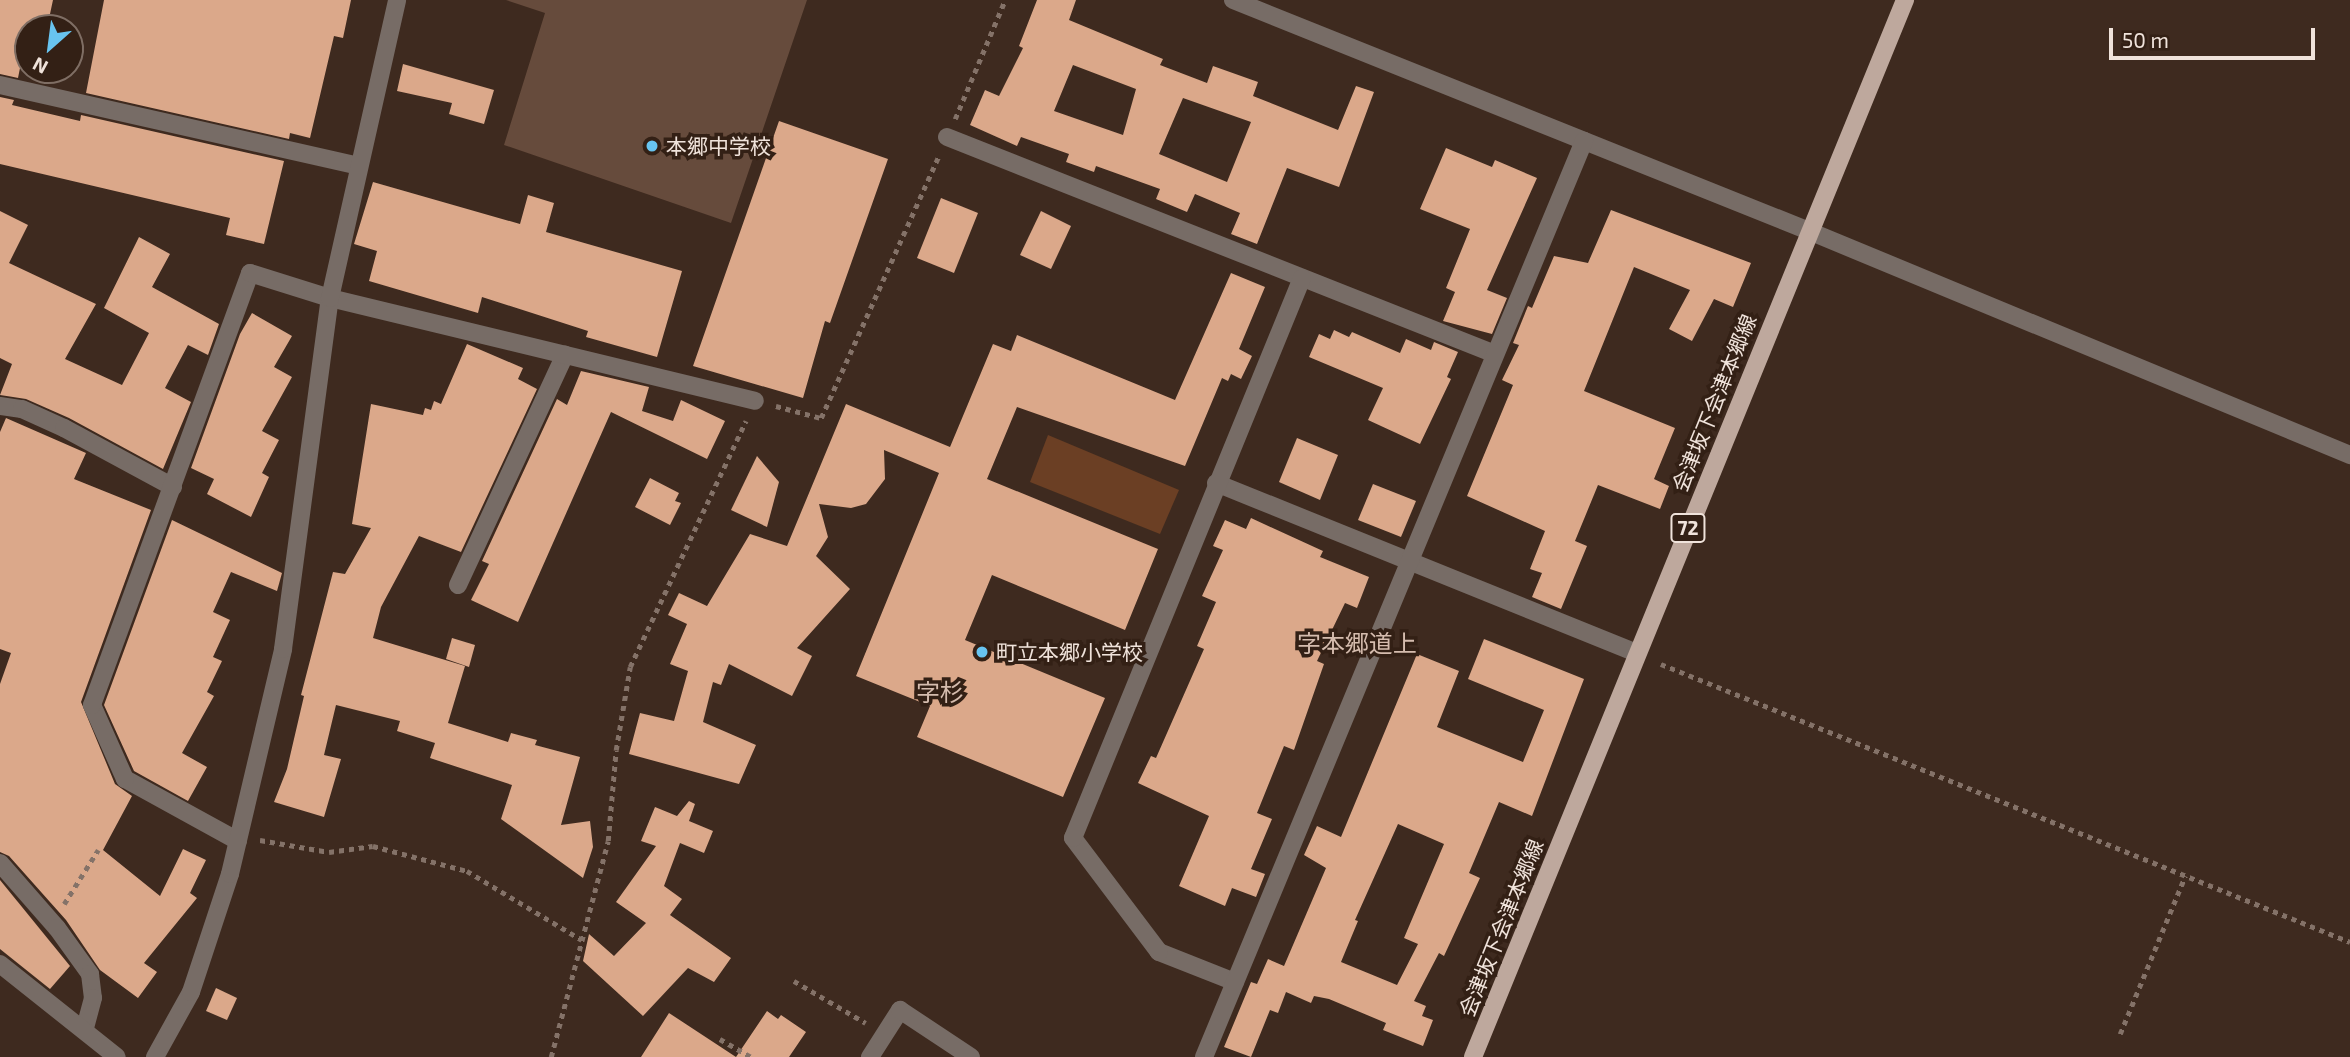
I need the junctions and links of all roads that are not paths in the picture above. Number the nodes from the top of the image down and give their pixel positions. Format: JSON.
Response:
{"nodes":[{"id":1,"x":397,"y":0,"type":"edge"},
{"id":2,"x":1233,"y":0,"type":"edge"},
{"id":3,"x":1905,"y":0,"type":"edge"},
{"id":4,"x":0,"y":85,"type":"edge"},
{"id":5,"x":947,"y":137,"type":"road end"},
{"id":6,"x":1584,"y":141,"type":"junction"},
{"id":7,"x":358,"y":166,"type":"junction"},
{"id":8,"x":1809,"y":231,"type":"junction"},
{"id":9,"x":1301,"y":278,"type":"junction"},
{"id":10,"x":330,"y":298,"type":"junction"},
{"id":11,"x":1495,"y":354,"type":"junction"},
{"id":12,"x":565,"y":355,"type":"junction"},
{"id":13,"x":755,"y":401,"type":"road end"},
{"id":14,"x":0,"y":406,"type":"edge"},
{"id":15,"x":2350,"y":455,"type":"edge"},
{"id":16,"x":1216,"y":483,"type":"junction"},
{"id":17,"x":173,"y":487,"type":"junction"},
{"id":18,"x":1410,"y":561,"type":"junction"},
{"id":19,"x":458,"y":585,"type":"dead end"},
{"id":20,"x":1637,"y":653,"type":"junction"},
{"id":21,"x":239,"y":838,"type":"junction"},
{"id":22,"x":0,"y":863,"type":"edge"},
{"id":23,"x":0,"y":964,"type":"edge"},
{"id":24,"x":1235,"y":982,"type":"junction"},
{"id":25,"x":85,"y":1028,"type":"junction"},
{"id":26,"x":117,"y":1057,"type":"edge"},
{"id":27,"x":155,"y":1057,"type":"edge"},
{"id":28,"x":870,"y":1057,"type":"edge"},
{"id":29,"x":971,"y":1057,"type":"edge"},
{"id":30,"x":1204,"y":1057,"type":"edge"},
{"id":31,"x":1473,"y":1057,"type":"edge"}],
"edges":[{"from":1,"to":7,"type":"street"},
{"from":2,"to":6,"type":"street"},
{"from":3,"to":8,"type":"main road","name":"会津坂下会津本郷線","number":"72"},
{"from":4,"to":7,"type":"street"},
{"from":5,"to":9,"type":"street"},
{"from":6,"to":8,"type":"street"},
{"from":6,"to":11,"type":"street"},
{"from":7,"to":10,"type":"street"},
{"from":8,"to":15,"type":"street"},
{"from":8,"to":20,"type":"main road","name":"会津坂下会津本郷線","number":"72"},
{"from":9,"to":11,"type":"street"},
{"from":9,"to":16,"type":"street"},
{"from":10,"to":12,"type":"street"},
{"from":10,"to":17,"type":"street"},
{"from":10,"to":21,"type":"street"},
{"from":11,"to":18,"type":"street"},
{"from":12,"to":13,"type":"street"},
{"from":12,"to":19,"type":"street"},
{"from":14,"to":17,"type":"street"},
{"from":16,"to":18,"type":"street"},
{"from":16,"to":24,"type":"street"},
{"from":17,"to":21,"type":"street"},
{"from":18,"to":20,"type":"street"},
{"from":18,"to":24,"type":"street"},
{"from":20,"to":31,"type":"main road","name":"会津坂下会津本郷線","number":"72"},
{"from":21,"to":27,"type":"street"},
{"from":22,"to":25,"type":"street"},
{"from":23,"to":25,"type":"street"},
{"from":24,"to":30,"type":"street"},
{"from":25,"to":26,"type":"street"},
{"from":28,"to":29,"type":"street"}]}
